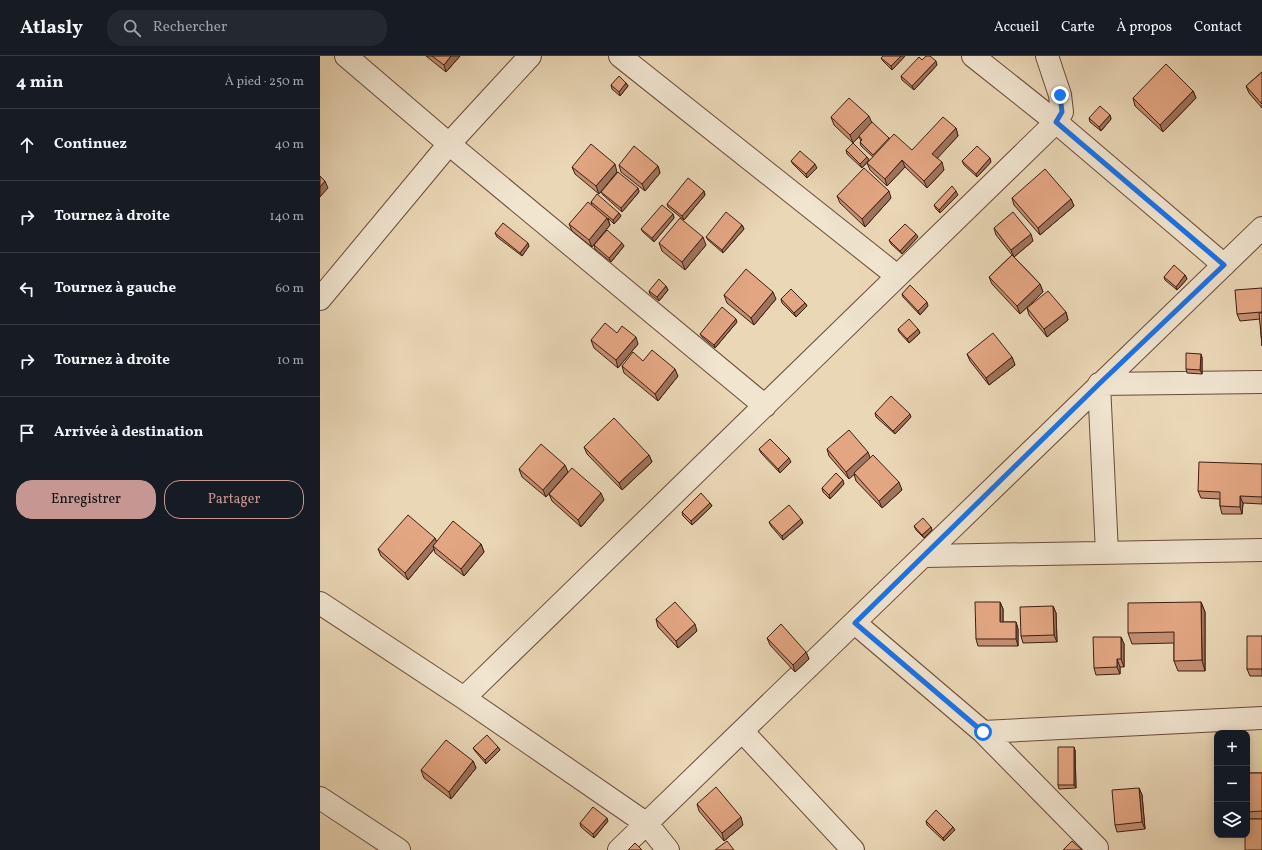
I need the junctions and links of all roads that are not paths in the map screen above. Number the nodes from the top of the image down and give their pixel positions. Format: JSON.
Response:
{"nodes":[{"id":1,"x":346,"y":56,"type":"edge"},
{"id":2,"x":530,"y":56,"type":"edge"},
{"id":3,"x":620,"y":56,"type":"edge"},
{"id":4,"x":973,"y":56,"type":"edge"},
{"id":5,"x":1047,"y":56,"type":"edge"},
{"id":6,"x":1056,"y":122,"type":"junction"},
{"id":7,"x":449,"y":144,"type":"junction"},
{"id":8,"x":1262,"y":228,"type":"edge"},
{"id":9,"x":1224,"y":265,"type":"junction"},
{"id":10,"x":897,"y":276,"type":"junction"},
{"id":11,"x":320,"y":299,"type":"edge"},
{"id":12,"x":1262,"y":382,"type":"edge"},
{"id":13,"x":1099,"y":384,"type":"junction"},
{"id":14,"x":765,"y":406,"type":"junction"},
{"id":15,"x":1262,"y":550,"type":"edge"},
{"id":16,"x":1107,"y":553,"type":"junction"},
{"id":17,"x":925,"y":556,"type":"junction"},
{"id":18,"x":320,"y":603,"type":"edge"},
{"id":19,"x":855,"y":623,"type":"junction"},
{"id":20,"x":464,"y":698,"type":"junction"},
{"id":21,"x":1262,"y":718,"type":"edge"},
{"id":22,"x":743,"y":732,"type":"junction"},
{"id":23,"x":983,"y":732,"type":"junction"},
{"id":24,"x":320,"y":798,"type":"edge"},
{"id":25,"x":647,"y":824,"type":"junction"},
{"id":26,"x":1097,"y":848,"type":"dead end"},
{"id":27,"x":399,"y":850,"type":"edge"},
{"id":28,"x":619,"y":850,"type":"edge"},
{"id":29,"x":668,"y":850,"type":"edge"},
{"id":30,"x":853,"y":850,"type":"edge"}],
"edges":[{"from":1,"to":7,"type":"street"},
{"from":2,"to":7,"type":"street"},
{"from":3,"to":10,"type":"street"},
{"from":4,"to":6,"type":"street"},
{"from":5,"to":6,"type":"street"},
{"from":6,"to":9,"type":"street"},
{"from":6,"to":10,"type":"street"},
{"from":7,"to":11,"type":"street"},
{"from":7,"to":14,"type":"street"},
{"from":8,"to":9,"type":"street"},
{"from":9,"to":13,"type":"street"},
{"from":10,"to":14,"type":"street"},
{"from":12,"to":13,"type":"street"},
{"from":13,"to":16,"type":"street"},
{"from":13,"to":17,"type":"street"},
{"from":14,"to":20,"type":"street"},
{"from":15,"to":16,"type":"street"},
{"from":16,"to":17,"type":"street"},
{"from":17,"to":19,"type":"street"},
{"from":18,"to":20,"type":"street"},
{"from":19,"to":22,"type":"street"},
{"from":19,"to":23,"type":"street"},
{"from":20,"to":25,"type":"street"},
{"from":21,"to":23,"type":"street"},
{"from":22,"to":25,"type":"street"},
{"from":22,"to":30,"type":"street"},
{"from":23,"to":26,"type":"street"},
{"from":24,"to":27,"type":"street"},
{"from":25,"to":28,"type":"street"},
{"from":25,"to":29,"type":"street"}]}
